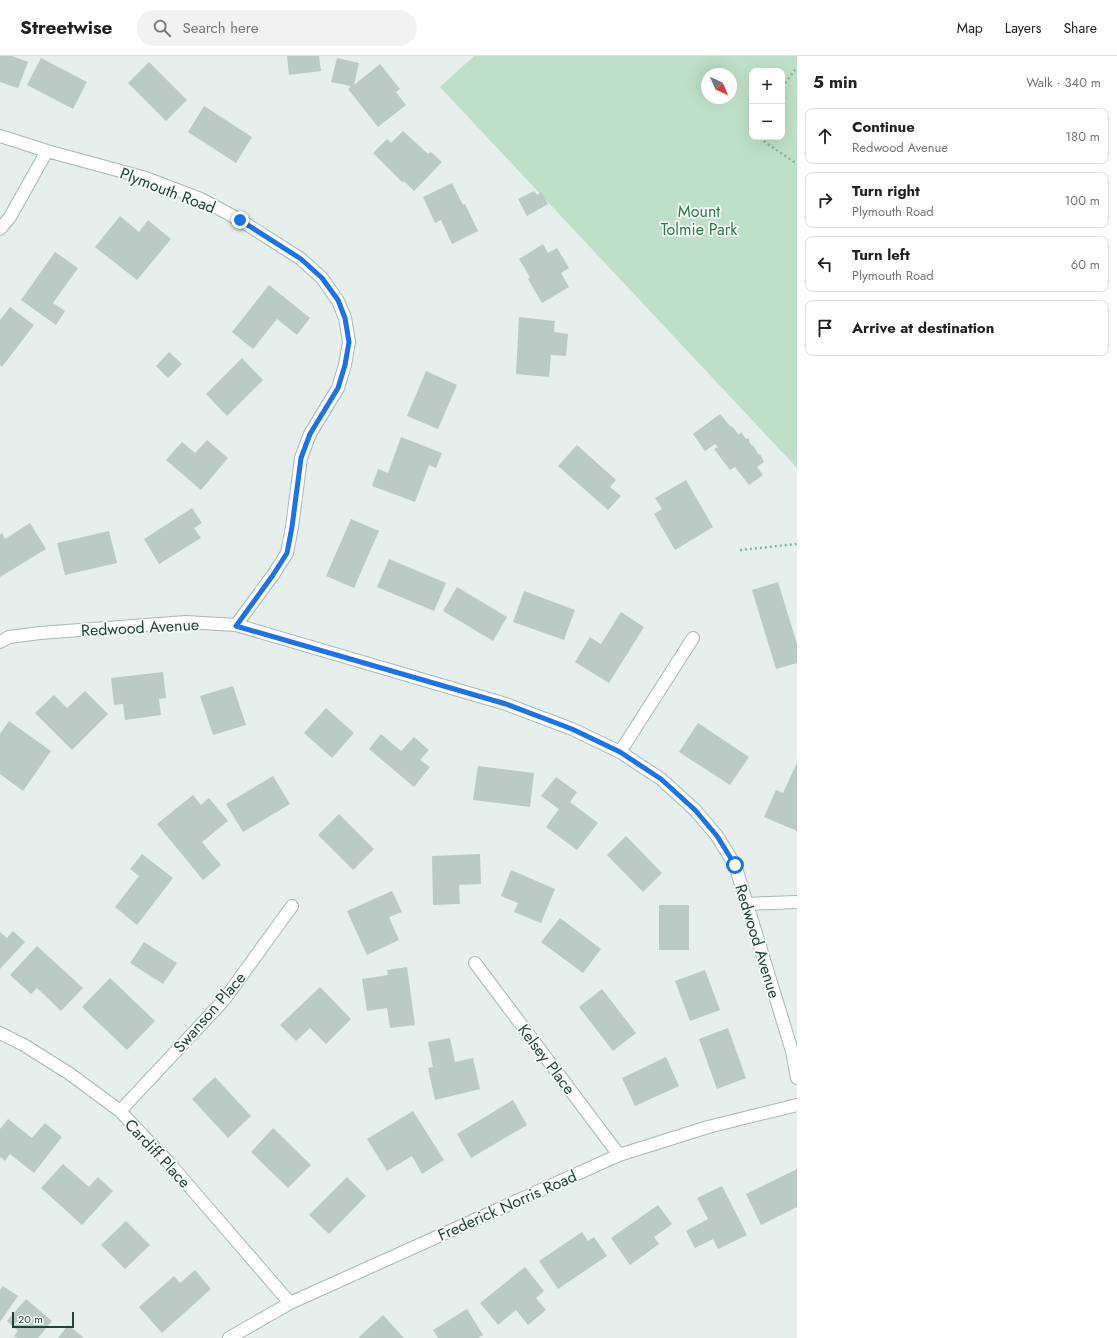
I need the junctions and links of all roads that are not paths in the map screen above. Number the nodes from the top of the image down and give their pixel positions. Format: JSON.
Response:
{"nodes":[{"id":1,"x":0,"y":136,"type":"edge"},
{"id":2,"x":47,"y":151,"type":"junction"},
{"id":3,"x":0,"y":229,"type":"edge"},
{"id":4,"x":236,"y":626,"type":"junction"},
{"id":5,"x":693,"y":638,"type":"dead end"},
{"id":6,"x":0,"y":642,"type":"edge"},
{"id":7,"x":620,"y":752,"type":"junction"},
{"id":8,"x":797,"y":902,"type":"edge"},
{"id":9,"x":746,"y":904,"type":"junction"},
{"id":10,"x":292,"y":906,"type":"dead end"},
{"id":11,"x":476,"y":963,"type":"dead end"},
{"id":12,"x":0,"y":1033,"type":"edge"},
{"id":13,"x":797,"y":1078,"type":"edge"},
{"id":14,"x":797,"y":1105,"type":"edge"},
{"id":15,"x":120,"y":1111,"type":"junction"},
{"id":16,"x":619,"y":1155,"type":"junction"},
{"id":17,"x":290,"y":1303,"type":"junction"},
{"id":18,"x":228,"y":1338,"type":"edge"}],
"edges":[{"from":1,"to":2,"type":"street","name":"Plymouth Road"},
{"from":2,"to":3,"type":"street"},
{"from":2,"to":4,"type":"street","name":"Plymouth Road"},
{"from":4,"to":6,"type":"street","name":"Redwood Avenue"},
{"from":4,"to":7,"type":"street","name":"Redwood Avenue"},
{"from":5,"to":7,"type":"street"},
{"from":7,"to":9,"type":"street","name":"Redwood Avenue"},
{"from":8,"to":9,"type":"street"},
{"from":9,"to":13,"type":"street","name":"Redwood Avenue"},
{"from":10,"to":15,"type":"street","name":"Swanson Place"},
{"from":11,"to":16,"type":"street","name":"Kelsey Place"},
{"from":12,"to":15,"type":"street","name":"Cardiff Place"},
{"from":14,"to":16,"type":"street","name":"Frederick Norris Road"},
{"from":15,"to":17,"type":"street","name":"Cardiff Place"},
{"from":16,"to":17,"type":"street","name":"Frederick Norris Road"},
{"from":17,"to":18,"type":"street","name":"Frederick Norris Road"}]}
